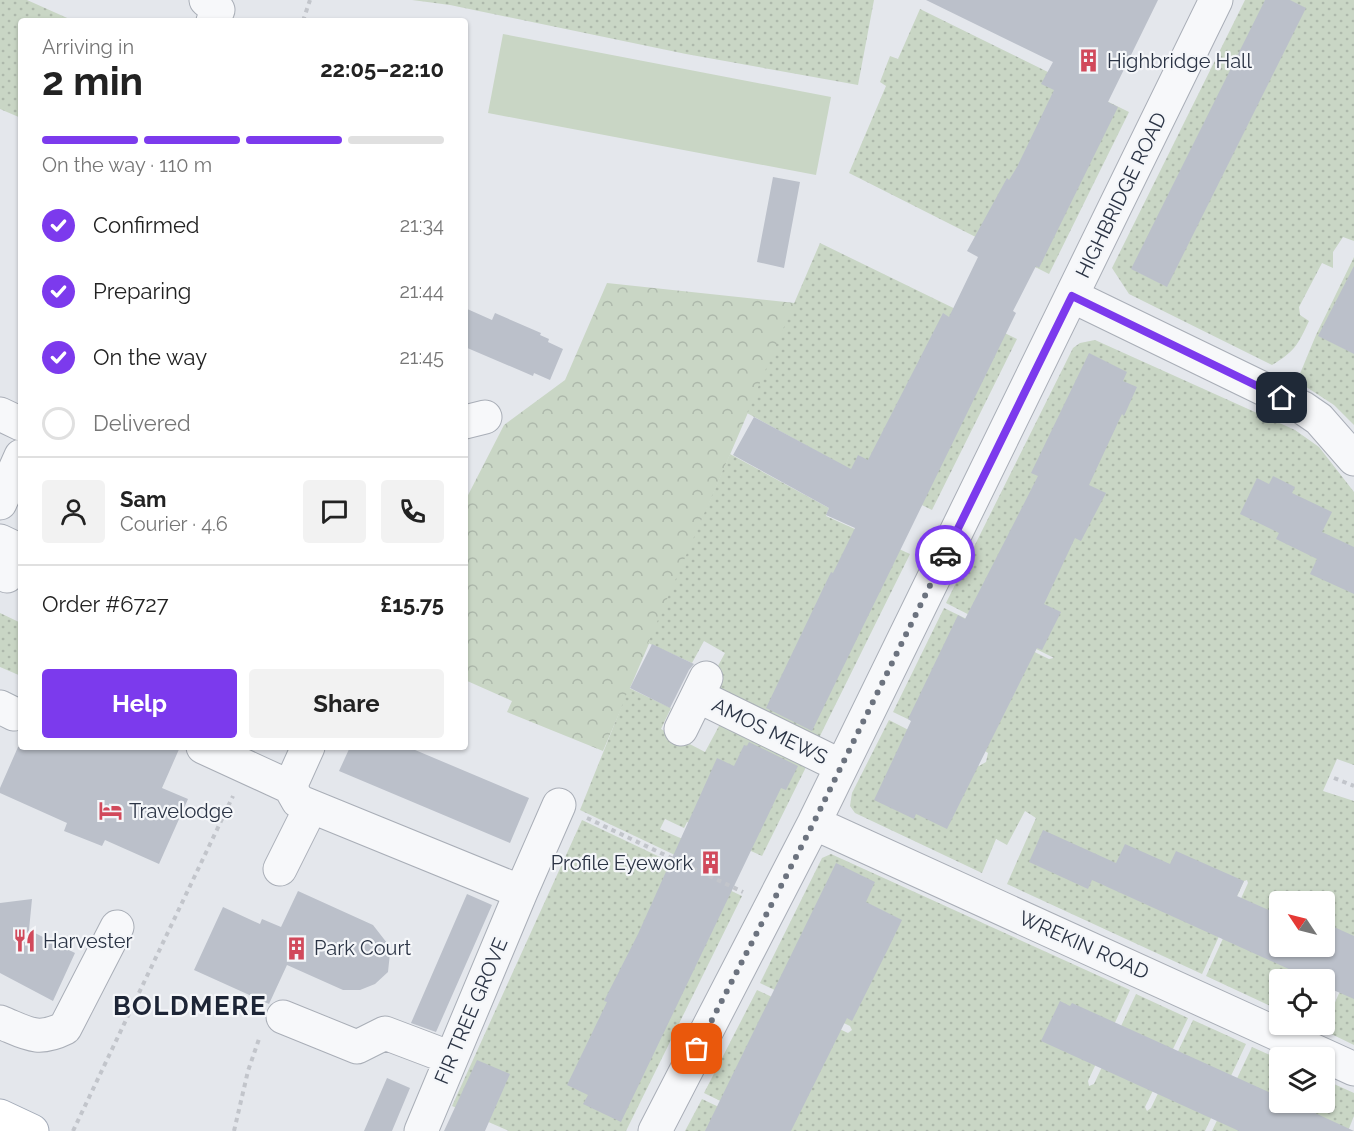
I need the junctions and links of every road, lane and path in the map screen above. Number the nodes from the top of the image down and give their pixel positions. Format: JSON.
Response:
{"nodes":[{"id":1,"x":206,"y":0,"type":"edge"},
{"id":2,"x":310,"y":0,"type":"edge"},
{"id":3,"x":1216,"y":0,"type":"edge"},
{"id":4,"x":214,"y":18,"type":"edge"},
{"id":5,"x":304,"y":18,"type":"edge"},
{"id":6,"x":1072,"y":296,"type":"junction"},
{"id":7,"x":0,"y":414,"type":"edge"},
{"id":8,"x":18,"y":423,"type":"edge"},
{"id":9,"x":1354,"y":459,"type":"edge"},
{"id":10,"x":18,"y":463,"type":"edge"},
{"id":11,"x":0,"y":503,"type":"edge"},
{"id":12,"x":0,"y":541,"type":"edge"},
{"id":13,"x":10,"y":567,"type":"edge"},
{"id":14,"x":681,"y":729,"type":"dead end"},
{"id":15,"x":210,"y":750,"type":"edge"},
{"id":16,"x":308,"y":750,"type":"edge"},
{"id":17,"x":841,"y":766,"type":"junction"},
{"id":18,"x":247,"y":767,"type":"junction"},
{"id":19,"x":1334,"y":778,"type":"dead end"},
{"id":20,"x":1354,"y":786,"type":"edge"},
{"id":21,"x":300,"y":797,"type":"junction"},
{"id":22,"x":560,"y":805,"type":"joint"},
{"id":23,"x":814,"y":822,"type":"junction"},
{"id":24,"x":280,"y":869,"type":"dead end"},
{"id":25,"x":521,"y":892,"type":"junction"},
{"id":26,"x":772,"y":905,"type":"junction"},
{"id":27,"x":117,"y":927,"type":"dead end"},
{"id":28,"x":283,"y":1017,"type":"joint"},
{"id":29,"x":0,"y":1022,"type":"edge"},
{"id":30,"x":451,"y":1058,"type":"junction"},
{"id":31,"x":1354,"y":1069,"type":"edge"},
{"id":32,"x":0,"y":1116,"type":"edge"},
{"id":33,"x":32,"y":1131,"type":"edge"},
{"id":34,"x":73,"y":1131,"type":"edge"},
{"id":35,"x":234,"y":1131,"type":"edge"},
{"id":36,"x":421,"y":1131,"type":"edge"},
{"id":37,"x":655,"y":1131,"type":"edge"}],
"edges":[{"from":1,"to":4,"type":"street"},
{"from":2,"to":5,"type":"path"},
{"from":3,"to":6,"type":"street","name":"HIGHBRIDGE ROAD"},
{"from":6,"to":9,"type":"street"},
{"from":6,"to":17,"type":"street","name":"HIGHBRIDGE ROAD"},
{"from":7,"to":8,"type":"street"},
{"from":10,"to":11,"type":"street"},
{"from":12,"to":13,"type":"street"},
{"from":14,"to":17,"type":"street","name":"AMOS MEWS"},
{"from":15,"to":18,"type":"street"},
{"from":16,"to":21,"type":"street"},
{"from":17,"to":23,"type":"street","name":"HIGHBRIDGE ROAD"},
{"from":18,"to":21,"type":"street"},
{"from":18,"to":34,"type":"path"},
{"from":19,"to":20,"type":"path"},
{"from":21,"to":24,"type":"street"},
{"from":21,"to":25,"type":"street"},
{"from":22,"to":25,"type":"street","name":"FIR TREE GROVE"},
{"from":22,"to":26,"type":"path"},
{"from":23,"to":26,"type":"street","name":"HIGHBRIDGE ROAD"},
{"from":23,"to":31,"type":"street","name":"WREKIN ROAD"},
{"from":25,"to":30,"type":"street","name":"FIR TREE GROVE"},
{"from":26,"to":37,"type":"street","name":"HIGHBRIDGE ROAD"},
{"from":27,"to":29,"type":"street"},
{"from":28,"to":30,"type":"street"},
{"from":28,"to":35,"type":"path"},
{"from":30,"to":36,"type":"street","name":"FIR TREE GROVE"},
{"from":32,"to":33,"type":"main road"}]}
